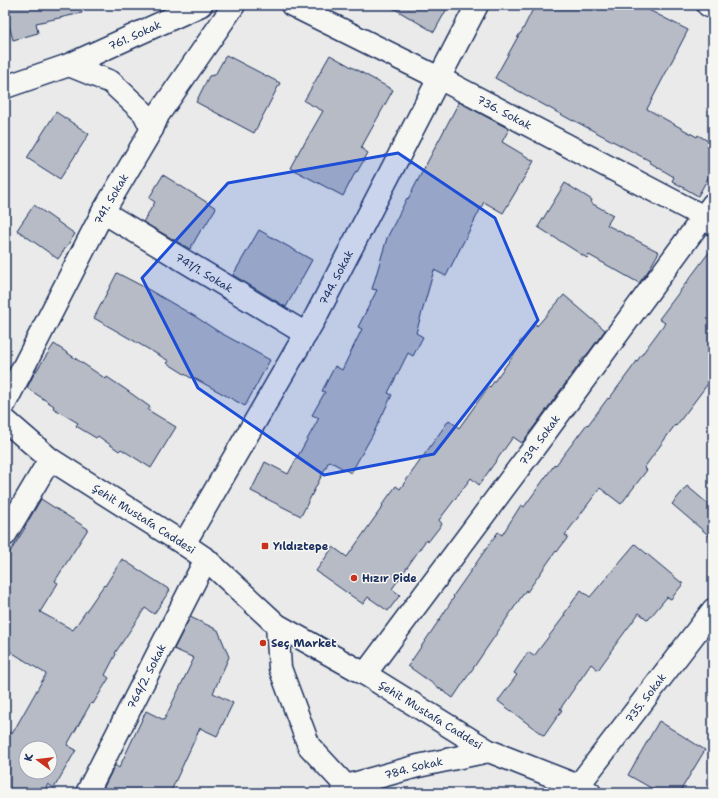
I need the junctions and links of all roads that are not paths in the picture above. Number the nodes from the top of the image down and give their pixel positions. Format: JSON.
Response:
{"nodes":[{"id":1,"x":201,"y":5,"type":"edge"},
{"id":2,"x":234,"y":5,"type":"edge"},
{"id":3,"x":292,"y":5,"type":"edge"},
{"id":4,"x":477,"y":5,"type":"edge"},
{"id":5,"x":708,"y":5,"type":"edge"},
{"id":6,"x":713,"y":8,"type":"edge"},
{"id":7,"x":69,"y":65,"type":"junction"},
{"id":8,"x":439,"y":78,"type":"junction"},
{"id":9,"x":5,"y":87,"type":"edge"},
{"id":10,"x":152,"y":130,"type":"junction"},
{"id":11,"x":103,"y":212,"type":"junction"},
{"id":12,"x":710,"y":215,"type":"edge"},
{"id":13,"x":306,"y":334,"type":"junction"},
{"id":14,"x":5,"y":403,"type":"edge"},
{"id":15,"x":5,"y":420,"type":"edge"},
{"id":16,"x":50,"y":459,"type":"junction"},
{"id":17,"x":5,"y":535,"type":"edge"},
{"id":18,"x":184,"y":544,"type":"junction"},
{"id":19,"x":206,"y":559,"type":"junction"},
{"id":20,"x":713,"y":610,"type":"edge"},
{"id":21,"x":277,"y":625,"type":"junction"},
{"id":22,"x":365,"y":674,"type":"junction"},
{"id":23,"x":489,"y":751,"type":"junction"},
{"id":24,"x":344,"y":790,"type":"edge"},
{"id":25,"x":581,"y":791,"type":"edge"},
{"id":26,"x":87,"y":793,"type":"edge"}],
"edges":[{"from":1,"to":7,"type":"street","name":"761. Sokak"},
{"from":2,"to":10,"type":"street","name":"741. Sokak"},
{"from":3,"to":8,"type":"street","name":"736. Sokak"},
{"from":4,"to":8,"type":"street","name":"744. Sokak"},
{"from":5,"to":6,"type":"street"},
{"from":7,"to":9,"type":"street","name":"761. Sokak"},
{"from":7,"to":10,"type":"street"},
{"from":8,"to":12,"type":"street","name":"736. Sokak"},
{"from":8,"to":13,"type":"street","name":"744. Sokak"},
{"from":10,"to":11,"type":"street","name":"741. Sokak"},
{"from":11,"to":13,"type":"street","name":"741/1. Sokak"},
{"from":11,"to":14,"type":"street","name":"741. Sokak"},
{"from":12,"to":22,"type":"street","name":"739. Sokak"},
{"from":13,"to":18,"type":"street","name":"744. Sokak"},
{"from":15,"to":16,"type":"street","name":"Şehit Mustafa Caddesi"},
{"from":16,"to":17,"type":"street"},
{"from":16,"to":18,"type":"street","name":"Şehit Mustafa Caddesi"},
{"from":18,"to":19,"type":"street","name":"Şehit Mustafa Caddesi"},
{"from":19,"to":21,"type":"street","name":"Şehit Mustafa Caddesi"},
{"from":19,"to":26,"type":"street","name":"764/2. Sokak"},
{"from":20,"to":25,"type":"street","name":"735. Sokak"},
{"from":21,"to":22,"type":"street","name":"Şehit Mustafa Caddesi"},
{"from":21,"to":24,"type":"street"},
{"from":22,"to":23,"type":"street","name":"Şehit Mustafa Caddesi"},
{"from":23,"to":24,"type":"street","name":"784. Sokak"},
{"from":23,"to":25,"type":"street","name":"Şehit Mustafa Caddesi"}]}
